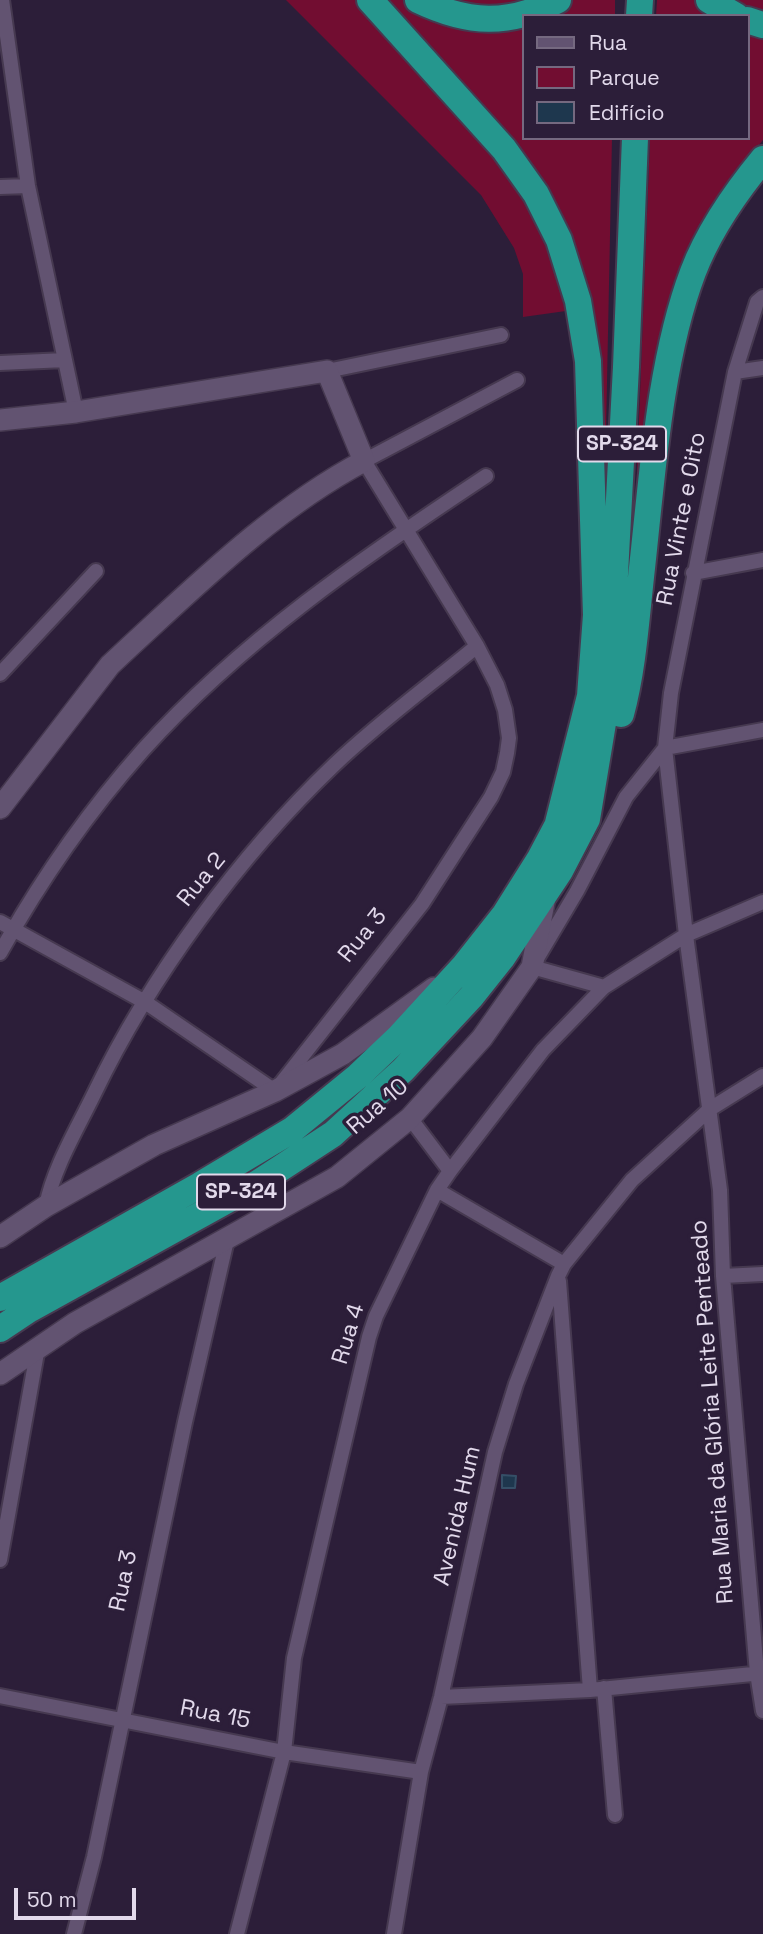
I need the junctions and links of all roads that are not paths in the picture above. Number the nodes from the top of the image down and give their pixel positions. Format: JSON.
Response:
{"nodes":[{"id":1,"x":2,"y":0,"type":"edge"},
{"id":2,"x":370,"y":0,"type":"edge"},
{"id":3,"x":418,"y":0,"type":"edge"},
{"id":4,"x":558,"y":0,"type":"edge"},
{"id":5,"x":709,"y":0,"type":"edge"},
{"id":6,"x":733,"y":14,"type":"edge"},
{"id":7,"x":635,"y":140,"type":"edge"},
{"id":8,"x":763,"y":159,"type":"edge"},
{"id":9,"x":28,"y":186,"type":"junction"},
{"id":10,"x":0,"y":187,"type":"edge"},
{"id":11,"x":760,"y":300,"type":"edge"},
{"id":12,"x":501,"y":335,"type":"dead end"},
{"id":13,"x":65,"y":359,"type":"junction"},
{"id":14,"x":0,"y":363,"type":"edge"},
{"id":15,"x":763,"y":368,"type":"edge"},
{"id":16,"x":327,"y":370,"type":"junction"},
{"id":17,"x":735,"y":372,"type":"junction"},
{"id":18,"x":517,"y":380,"type":"dead end"},
{"id":19,"x":76,"y":412,"type":"junction"},
{"id":20,"x":0,"y":420,"type":"edge"},
{"id":21,"x":364,"y":461,"type":"junction"},
{"id":22,"x":486,"y":476,"type":"dead end"},
{"id":23,"x":406,"y":529,"type":"junction"},
{"id":24,"x":763,"y":561,"type":"edge"},
{"id":25,"x":96,"y":571,"type":"dead end"},
{"id":26,"x":693,"y":573,"type":"junction"},
{"id":27,"x":477,"y":646,"type":"junction"},
{"id":28,"x":0,"y":674,"type":"edge"},
{"id":29,"x":763,"y":730,"type":"edge"},
{"id":30,"x":665,"y":748,"type":"junction"},
{"id":31,"x":598,"y":750,"type":"junction"},
{"id":32,"x":0,"y":808,"type":"edge"},
{"id":33,"x":587,"y":819,"type":"junction"},
{"id":34,"x":558,"y":823,"type":"junction"},
{"id":35,"x":545,"y":893,"type":"junction"},
{"id":36,"x":763,"y":902,"type":"edge"},
{"id":37,"x":0,"y":922,"type":"edge"},
{"id":38,"x":14,"y":928,"type":"junction"},
{"id":39,"x":687,"y":935,"type":"junction"},
{"id":40,"x":0,"y":953,"type":"edge"},
{"id":41,"x":464,"y":965,"type":"junction"},
{"id":42,"x":532,"y":967,"type":"junction"},
{"id":43,"x":604,"y":987,"type":"junction"},
{"id":44,"x":145,"y":1002,"type":"junction"},
{"id":45,"x":763,"y":1076,"type":"edge"},
{"id":46,"x":275,"y":1091,"type":"junction"},
{"id":47,"x":710,"y":1109,"type":"junction"},
{"id":48,"x":410,"y":1118,"type":"junction"},
{"id":49,"x":450,"y":1171,"type":"junction"},
{"id":50,"x":437,"y":1191,"type":"junction"},
{"id":51,"x":46,"y":1206,"type":"junction"},
{"id":52,"x":0,"y":1237,"type":"edge"},
{"id":53,"x":227,"y":1240,"type":"junction"},
{"id":54,"x":561,"y":1270,"type":"junction"},
{"id":55,"x":763,"y":1273,"type":"edge"},
{"id":56,"x":723,"y":1276,"type":"junction"},
{"id":57,"x":0,"y":1298,"type":"edge"},
{"id":58,"x":0,"y":1329,"type":"edge"},
{"id":59,"x":38,"y":1346,"type":"junction"},
{"id":60,"x":0,"y":1374,"type":"edge"},
{"id":61,"x":0,"y":1560,"type":"edge"},
{"id":62,"x":760,"y":1673,"type":"edge"},
{"id":63,"x":597,"y":1689,"type":"junction"},
{"id":64,"x":0,"y":1696,"type":"edge"},
{"id":65,"x":441,"y":1697,"type":"junction"},
{"id":66,"x":763,"y":1711,"type":"edge"},
{"id":67,"x":121,"y":1720,"type":"junction"},
{"id":68,"x":284,"y":1752,"type":"junction"},
{"id":69,"x":421,"y":1772,"type":"junction"},
{"id":70,"x":615,"y":1815,"type":"dead end"},
{"id":71,"x":74,"y":1934,"type":"edge"},
{"id":72,"x":237,"y":1934,"type":"edge"},
{"id":73,"x":394,"y":1934,"type":"edge"}],
"edges":[{"from":1,"to":9,"type":"street"},
{"from":2,"to":34,"type":"highway"},
{"from":3,"to":4,"type":"highway"},
{"from":5,"to":6,"type":"highway"},
{"from":7,"to":31,"type":"highway","number":"SP-324"},
{"from":8,"to":33,"type":"highway"},
{"from":9,"to":10,"type":"street"},
{"from":9,"to":13,"type":"street"},
{"from":11,"to":17,"type":"street","name":"Rua Vinte e Oito"},
{"from":12,"to":16,"type":"street"},
{"from":13,"to":14,"type":"street"},
{"from":13,"to":19,"type":"street"},
{"from":15,"to":17,"type":"street"},
{"from":16,"to":19,"type":"main road"},
{"from":16,"to":21,"type":"main road"},
{"from":17,"to":26,"type":"street","name":"Rua Vinte e Oito"},
{"from":18,"to":21,"type":"street"},
{"from":19,"to":20,"type":"main road"},
{"from":21,"to":23,"type":"street","name":"Rua 3"},
{"from":21,"to":32,"type":"main road"},
{"from":22,"to":23,"type":"street"},
{"from":23,"to":27,"type":"street","name":"Rua 3"},
{"from":23,"to":38,"type":"street"},
{"from":24,"to":26,"type":"street"},
{"from":25,"to":28,"type":"street"},
{"from":26,"to":30,"type":"street","name":"Rua Vinte e Oito"},
{"from":27,"to":44,"type":"street","name":"Rua 2"},
{"from":27,"to":46,"type":"street","name":"Rua 3"},
{"from":29,"to":30,"type":"street"},
{"from":30,"to":39,"type":"street","name":"Rua Vinte e Oito"},
{"from":30,"to":42,"type":"street","name":"Rua 10"},
{"from":31,"to":33,"type":"highway","number":"SP-324"},
{"from":31,"to":34,"type":"highway","number":"SP-324"},
{"from":33,"to":35,"type":"highway","number":"SP-324"},
{"from":34,"to":41,"type":"highway","number":"SP-324"},
{"from":35,"to":42,"type":"main road"},
{"from":35,"to":58,"type":"highway","number":"SP-324"},
{"from":36,"to":39,"type":"street","name":"Rua 4"},
{"from":37,"to":38,"type":"street"},
{"from":38,"to":40,"type":"street"},
{"from":38,"to":44,"type":"street"},
{"from":39,"to":43,"type":"street","name":"Rua 4"},
{"from":39,"to":47,"type":"street","name":"Rua Maria da Glória Leite Penteado"},
{"from":41,"to":46,"type":"main road"},
{"from":41,"to":57,"type":"highway","number":"SP-324"},
{"from":42,"to":43,"type":"street"},
{"from":42,"to":48,"type":"main road","name":"Rua 10","number":"SP-324"},
{"from":43,"to":49,"type":"street","name":"Rua 4"},
{"from":44,"to":46,"type":"street"},
{"from":44,"to":51,"type":"street","name":"Rua 2"},
{"from":45,"to":47,"type":"street","name":"Avenida Hum"},
{"from":46,"to":51,"type":"main road","name":"Rua 3"},
{"from":47,"to":54,"type":"street","name":"Avenida Hum"},
{"from":47,"to":56,"type":"street","name":"Rua Maria da Glória Leite Penteado"},
{"from":48,"to":49,"type":"street"},
{"from":48,"to":53,"type":"main road","name":"Rua 10","number":"SP-324"},
{"from":49,"to":50,"type":"street","name":"Rua 4"},
{"from":50,"to":54,"type":"street"},
{"from":50,"to":68,"type":"street","name":"Rua 4"},
{"from":51,"to":52,"type":"main road","name":"Rua 3"},
{"from":53,"to":59,"type":"main road","name":"Rua 10","number":"SP-324"},
{"from":53,"to":67,"type":"street","name":"Rua 3"},
{"from":54,"to":63,"type":"street"},
{"from":54,"to":65,"type":"street","name":"Avenida Hum"},
{"from":55,"to":56,"type":"street"},
{"from":56,"to":62,"type":"street","name":"Rua Maria da Glória Leite Penteado"},
{"from":59,"to":60,"type":"main road","name":"Rua 10","number":"SP-324"},
{"from":59,"to":61,"type":"street"},
{"from":62,"to":63,"type":"street"},
{"from":62,"to":66,"type":"street","name":"Rua Maria da Glória Leite Penteado"},
{"from":63,"to":65,"type":"street"},
{"from":63,"to":70,"type":"street"},
{"from":64,"to":67,"type":"street","name":"Rua 15"},
{"from":65,"to":69,"type":"street","name":"Avenida Hum"},
{"from":67,"to":68,"type":"street","name":"Rua 15"},
{"from":67,"to":71,"type":"street","name":"Rua 3"},
{"from":68,"to":69,"type":"street","name":"Rua 15"},
{"from":68,"to":72,"type":"street","name":"Rua 4"},
{"from":69,"to":73,"type":"street","name":"Avenida Hum"}]}
